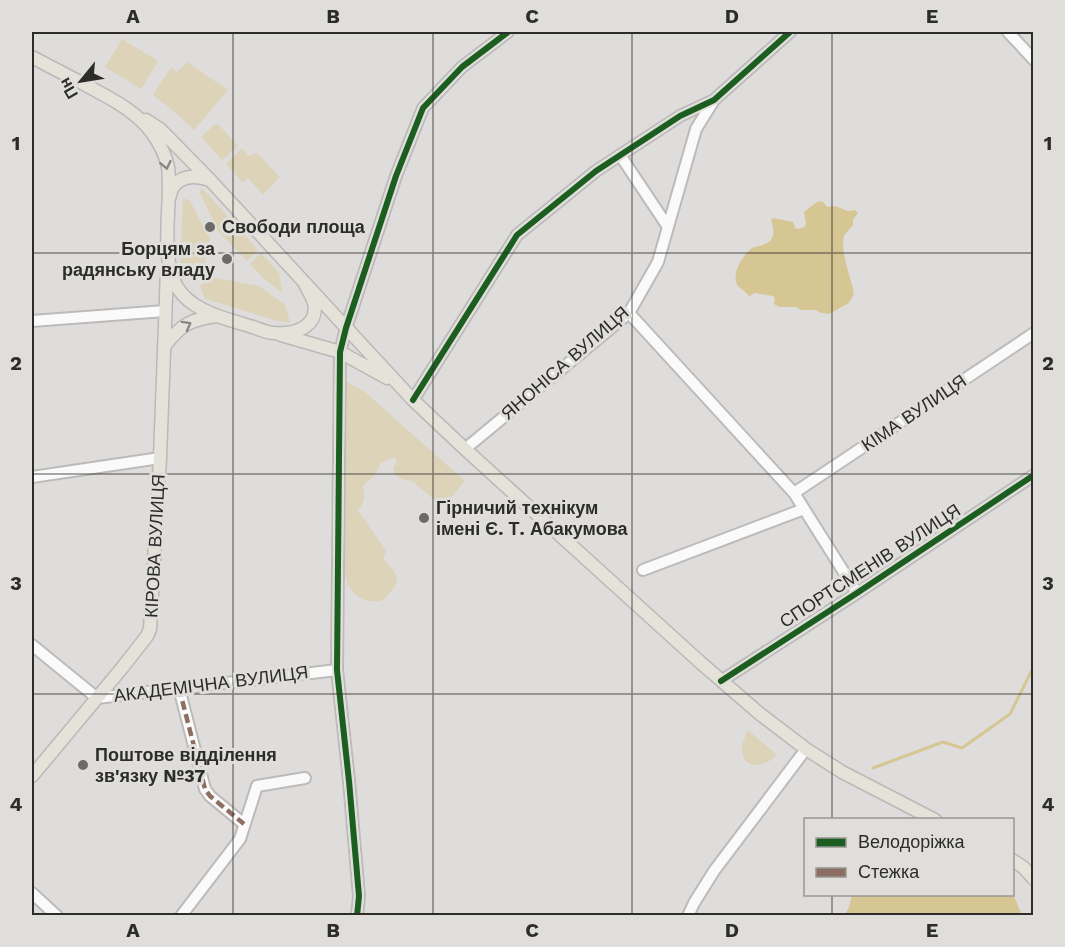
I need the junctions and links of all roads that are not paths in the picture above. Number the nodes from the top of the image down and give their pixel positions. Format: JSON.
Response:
{"nodes":[{"id":1,"x":507,"y":32,"type":"edge"},
{"id":2,"x":790,"y":32,"type":"edge"},
{"id":3,"x":1008,"y":32,"type":"edge"},
{"id":4,"x":32,"y":57,"type":"edge"},
{"id":5,"x":1034,"y":60,"type":"edge"},
{"id":6,"x":714,"y":99,"type":"junction"},
{"id":7,"x":123,"y":104,"type":"junction"},
{"id":8,"x":682,"y":115,"type":"junction"},
{"id":9,"x":696,"y":129,"type":"junction"},
{"id":10,"x":620,"y":155,"type":"junction"},
{"id":11,"x":596,"y":171,"type":"junction"},
{"id":12,"x":210,"y":180,"type":"junction"},
{"id":13,"x":169,"y":200,"type":"junction"},
{"id":14,"x":668,"y":227,"type":"junction"},
{"id":15,"x":167,"y":258,"type":"junction"},
{"id":16,"x":304,"y":282,"type":"junction"},
{"id":17,"x":165,"y":311,"type":"junction"},
{"id":18,"x":629,"y":312,"type":"junction"},
{"id":19,"x":218,"y":316,"type":"junction"},
{"id":20,"x":32,"y":321,"type":"edge"},
{"id":21,"x":346,"y":328,"type":"junction"},
{"id":22,"x":274,"y":333,"type":"junction"},
{"id":23,"x":1034,"y":333,"type":"edge"},
{"id":24,"x":164,"y":346,"type":"junction"},
{"id":25,"x":340,"y":352,"type":"junction"},
{"id":26,"x":396,"y":383,"type":"junction"},
{"id":27,"x":413,"y":400,"type":"junction"},
{"id":28,"x":465,"y":448,"type":"junction"},
{"id":29,"x":160,"y":458,"type":"junction"},
{"id":30,"x":1034,"y":475,"type":"edge"},
{"id":31,"x":32,"y":477,"type":"edge"},
{"id":32,"x":794,"y":493,"type":"junction"},
{"id":33,"x":804,"y":509,"type":"junction"},
{"id":34,"x":643,"y":570,"type":"dead end"},
{"id":35,"x":857,"y":593,"type":"junction"},
{"id":36,"x":32,"y":645,"type":"edge"},
{"id":37,"x":337,"y":670,"type":"junction"},
{"id":38,"x":722,"y":681,"type":"junction"},
{"id":39,"x":179,"y":688,"type":"junction"},
{"id":40,"x":97,"y":698,"type":"junction"},
{"id":41,"x":806,"y":749,"type":"junction"},
{"id":42,"x":32,"y":776,"type":"edge"},
{"id":43,"x":305,"y":778,"type":"dead end"},
{"id":44,"x":933,"y":818,"type":"edge"},
{"id":45,"x":244,"y":824,"type":"junction"},
{"id":46,"x":1023,"y":867,"type":"edge"},
{"id":47,"x":1034,"y":879,"type":"edge"},
{"id":48,"x":32,"y":893,"type":"edge"},
{"id":49,"x":57,"y":915,"type":"edge"},
{"id":50,"x":181,"y":915,"type":"edge"},
{"id":51,"x":357,"y":915,"type":"edge"},
{"id":52,"x":688,"y":915,"type":"edge"}],
"edges":[{"from":1,"to":21,"type":"street"},
{"from":2,"to":6,"type":"street"},
{"from":3,"to":5,"type":"street"},
{"from":4,"to":7,"type":"main road","name":"КІРОВА ВУЛИЦЯ"},
{"from":6,"to":8,"type":"street"},
{"from":6,"to":9,"type":"street","name":"ЯНОНІСА ВУЛИЦЯ"},
{"from":7,"to":12,"type":"main road","name":"КІРОВА ВУЛИЦЯ"},
{"from":7,"to":13,"type":"main road","name":"КІРОВА ВУЛИЦЯ","one_way":true},
{"from":8,"to":9,"type":"street"},
{"from":8,"to":10,"type":"street"},
{"from":8,"to":11,"type":"street"},
{"from":9,"to":14,"type":"street","name":"ЯНОНІСА ВУЛИЦЯ"},
{"from":10,"to":11,"type":"street"},
{"from":10,"to":14,"type":"street"},
{"from":11,"to":27,"type":"street"},
{"from":12,"to":13,"type":"main road"},
{"from":12,"to":16,"type":"main road","name":"КІРОВА ВУЛИЦЯ"},
{"from":13,"to":15,"type":"main road","name":"КІРОВА ВУЛИЦЯ"},
{"from":14,"to":18,"type":"street","name":"ЯНОНІСА ВУЛИЦЯ"},
{"from":15,"to":17,"type":"main road","name":"КІРОВА ВУЛИЦЯ"},
{"from":15,"to":19,"type":"main road","name":"КІРОВА ВУЛИЦЯ"},
{"from":16,"to":21,"type":"main road"},
{"from":16,"to":22,"type":"main road","name":"КІРОВА ВУЛИЦЯ"},
{"from":17,"to":20,"type":"street"},
{"from":17,"to":24,"type":"main road","name":"КІРОВА ВУЛИЦЯ"},
{"from":18,"to":28,"type":"street","name":"ЯНОНІСА ВУЛИЦЯ"},
{"from":18,"to":32,"type":"street"},
{"from":19,"to":22,"type":"main road","name":"КІРОВА ВУЛИЦЯ"},
{"from":24,"to":19,"type":"main road","name":"КІРОВА ВУЛИЦЯ","one_way":true},
{"from":21,"to":25,"type":"street"},
{"from":21,"to":26,"type":"main road"},
{"from":22,"to":25,"type":"main road"},
{"from":23,"to":32,"type":"street","name":"КІМА ВУЛИЦЯ"},
{"from":24,"to":29,"type":"main road","name":"КІРОВА ВУЛИЦЯ"},
{"from":25,"to":26,"type":"main road"},
{"from":25,"to":37,"type":"street"},
{"from":26,"to":27,"type":"main road"},
{"from":27,"to":28,"type":"main road"},
{"from":28,"to":38,"type":"main road"},
{"from":29,"to":31,"type":"street"},
{"from":29,"to":40,"type":"main road","name":"КІРОВА ВУЛИЦЯ"},
{"from":30,"to":35,"type":"street","name":"СПОРТСМЕНІВ ВУЛИЦЯ"},
{"from":32,"to":33,"type":"street"},
{"from":33,"to":34,"type":"street"},
{"from":33,"to":35,"type":"street"},
{"from":35,"to":38,"type":"street","name":"СПОРТСМЕНІВ ВУЛИЦЯ"},
{"from":36,"to":40,"type":"street","name":"АКАДЕМІЧНА ВУЛИЦЯ"},
{"from":37,"to":39,"type":"street","name":"АКАДЕМІЧНА ВУЛИЦЯ"},
{"from":37,"to":51,"type":"street"},
{"from":38,"to":41,"type":"main road"},
{"from":39,"to":40,"type":"street","name":"АКАДЕМІЧНА ВУЛИЦЯ"},
{"from":39,"to":45,"type":"street"},
{"from":40,"to":42,"type":"main road","name":"КІРОВА ВУЛИЦЯ"},
{"from":41,"to":44,"type":"main road"},
{"from":41,"to":52,"type":"street"},
{"from":43,"to":45,"type":"street"},
{"from":45,"to":50,"type":"street"},
{"from":46,"to":47,"type":"main road"},
{"from":48,"to":49,"type":"street"}]}
